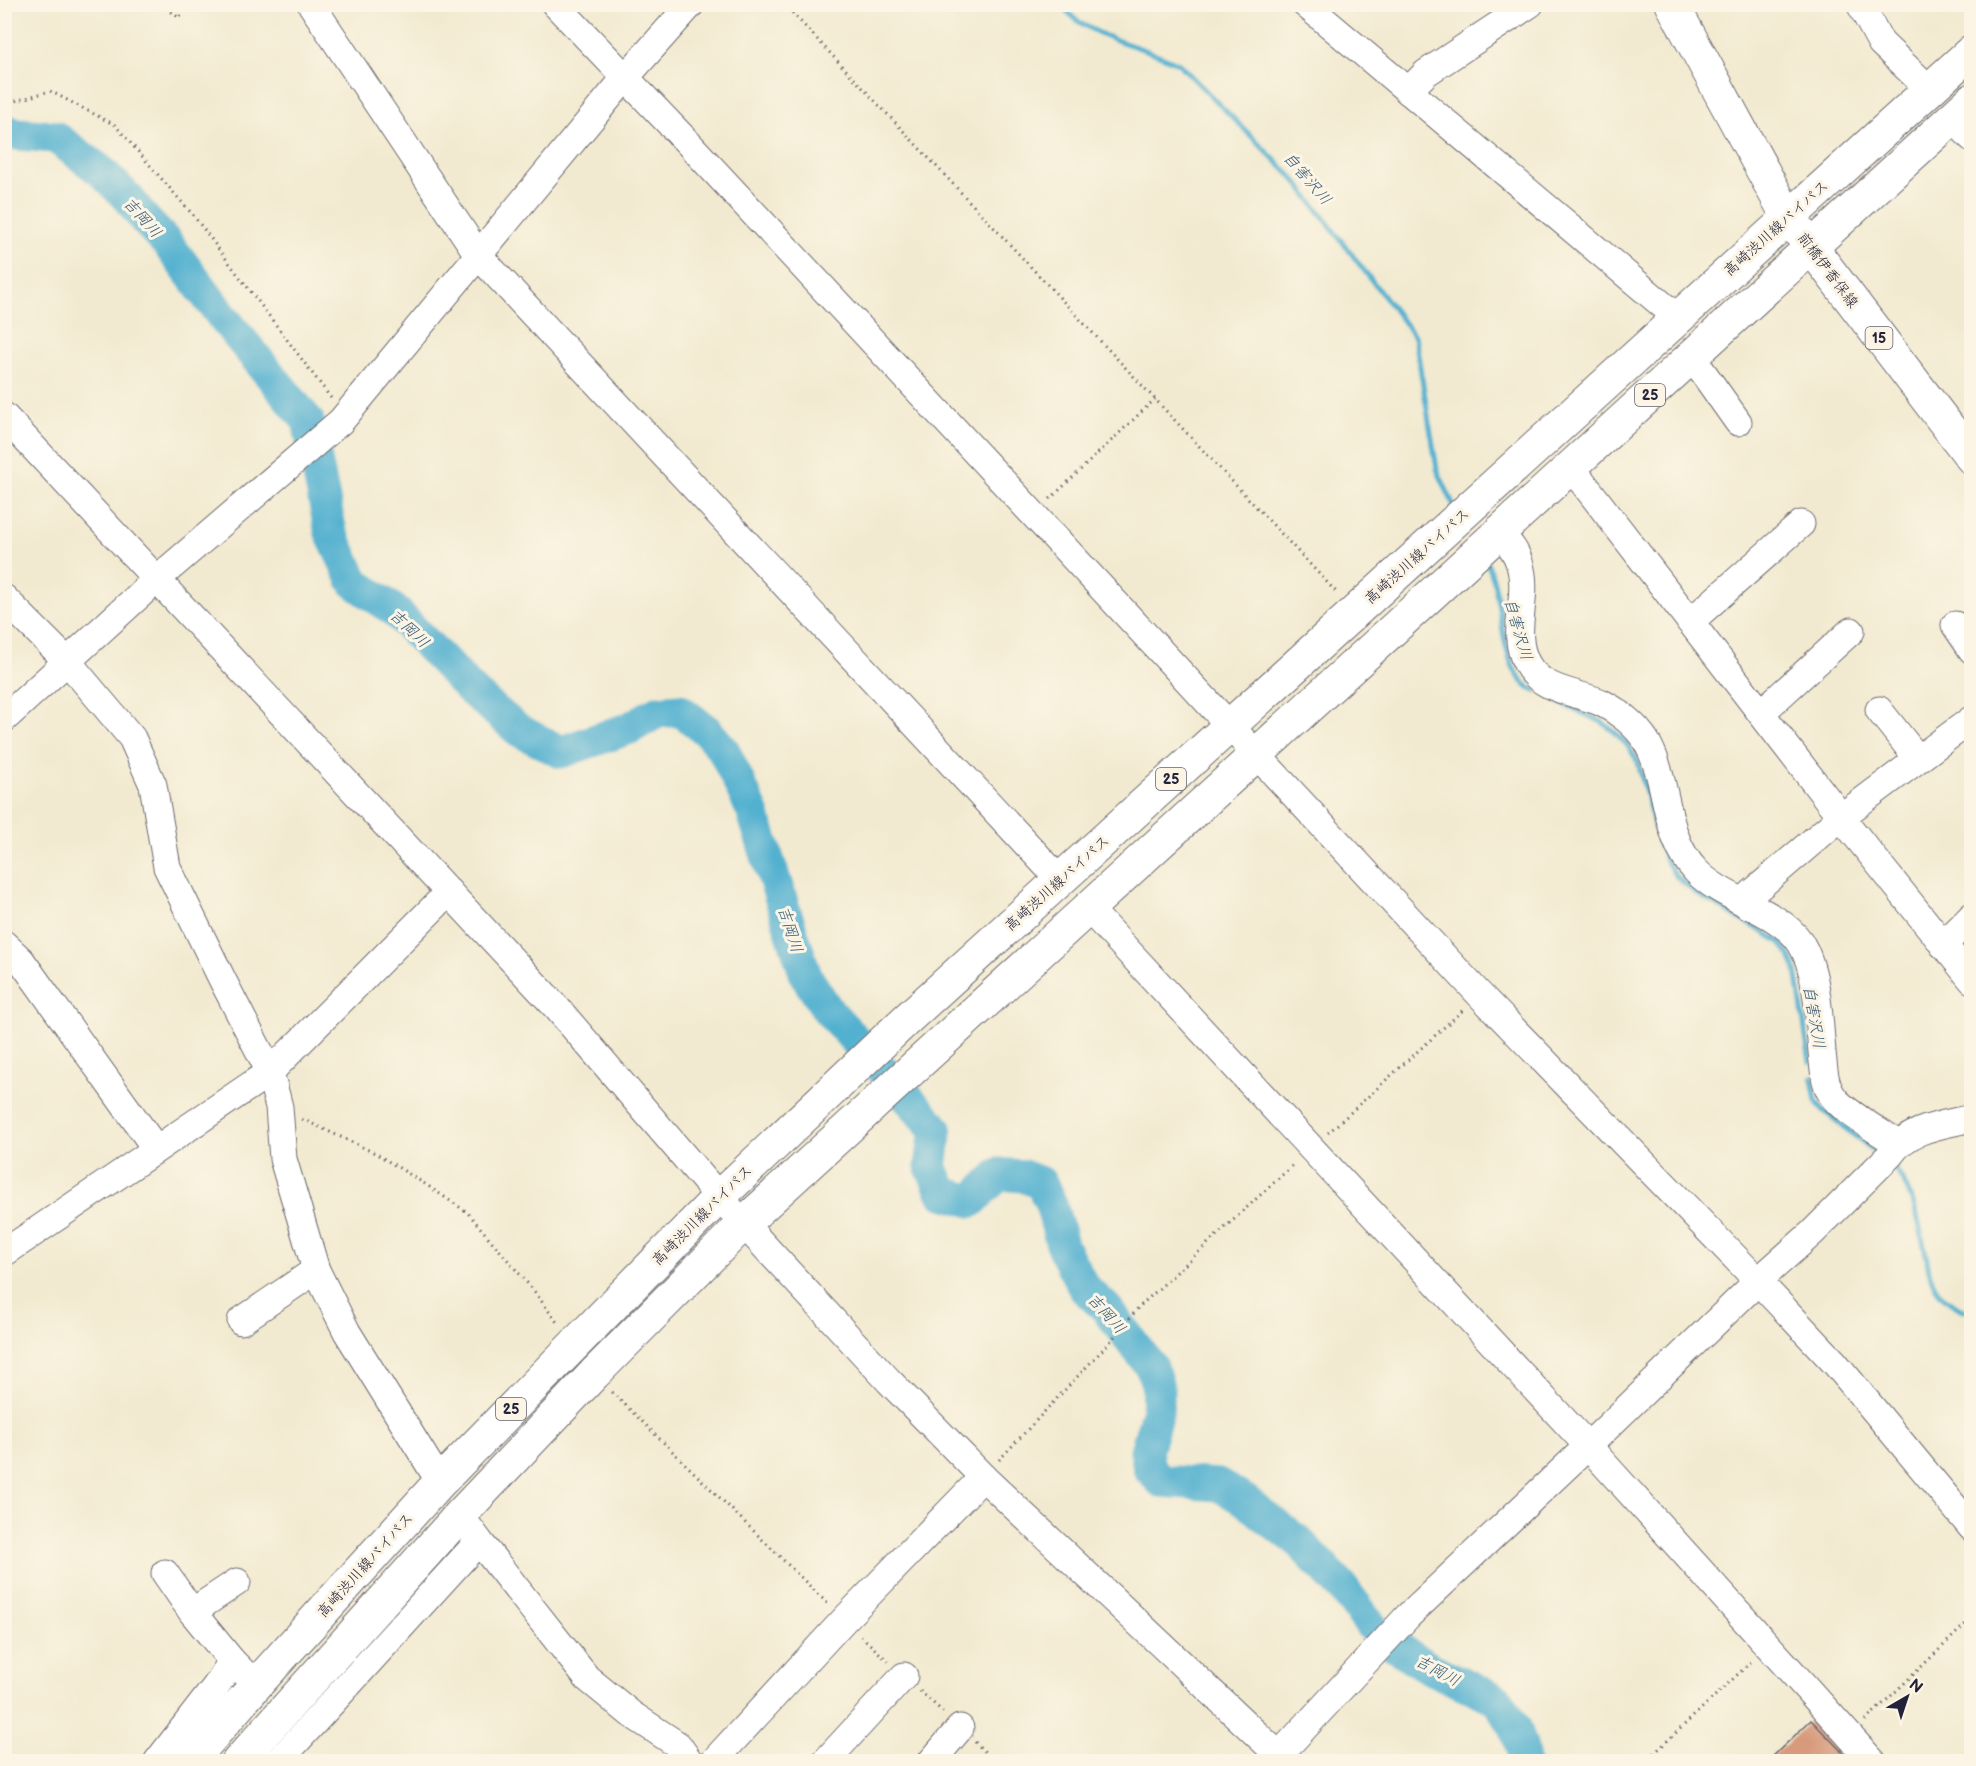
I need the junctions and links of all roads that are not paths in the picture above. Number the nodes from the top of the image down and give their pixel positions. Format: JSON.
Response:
{"nodes":[{"id":1,"x":310,"y":4,"type":"edge"},
{"id":2,"x":555,"y":4,"type":"edge"},
{"id":3,"x":691,"y":4,"type":"edge"},
{"id":4,"x":1305,"y":4,"type":"edge"},
{"id":5,"x":1530,"y":4,"type":"edge"},
{"id":6,"x":1672,"y":4,"type":"edge"},
{"id":7,"x":1860,"y":4,"type":"edge"},
{"id":8,"x":1971,"y":51,"type":"edge"},
{"id":9,"x":625,"y":78,"type":"junction"},
{"id":10,"x":1930,"y":90,"type":"junction"},
{"id":11,"x":1408,"y":91,"type":"junction"},
{"id":12,"x":1965,"y":119,"type":"edge"},
{"id":13,"x":1788,"y":217,"type":"junction"},
{"id":14,"x":1810,"y":249,"type":"junction"},
{"id":15,"x":479,"y":256,"type":"junction"},
{"id":16,"x":1678,"y":318,"type":"junction"},
{"id":17,"x":1692,"y":357,"type":"junction"},
{"id":18,"x":4,"y":416,"type":"edge"},
{"id":19,"x":1738,"y":422,"type":"dead end"},
{"id":20,"x":1971,"y":458,"type":"edge"},
{"id":21,"x":1571,"y":467,"type":"junction"},
{"id":22,"x":1801,"y":524,"type":"dead end"},
{"id":23,"x":1495,"y":536,"type":"junction"},
{"id":24,"x":157,"y":579,"type":"junction"},
{"id":25,"x":4,"y":598,"type":"edge"},
{"id":26,"x":1690,"y":622,"type":"junction"},
{"id":27,"x":1955,"y":625,"type":"dead end"},
{"id":28,"x":1851,"y":631,"type":"dead end"},
{"id":29,"x":1971,"y":650,"type":"edge"},
{"id":30,"x":68,"y":662,"type":"junction"},
{"id":31,"x":1879,"y":710,"type":"dead end"},
{"id":32,"x":1761,"y":713,"type":"junction"},
{"id":33,"x":4,"y":719,"type":"edge"},
{"id":34,"x":1971,"y":719,"type":"edge"},
{"id":35,"x":1229,"y":726,"type":"junction"},
{"id":36,"x":1256,"y":754,"type":"junction"},
{"id":37,"x":1918,"y":759,"type":"junction"},
{"id":38,"x":1841,"y":817,"type":"junction"},
{"id":39,"x":1060,"y":880,"type":"junction"},
{"id":40,"x":449,"y":892,"type":"junction"},
{"id":41,"x":1748,"y":905,"type":"junction"},
{"id":42,"x":1088,"y":908,"type":"junction"},
{"id":43,"x":1971,"y":916,"type":"edge"},
{"id":44,"x":4,"y":944,"type":"edge"},
{"id":45,"x":1943,"y":945,"type":"junction"},
{"id":46,"x":1971,"y":980,"type":"edge"},
{"id":47,"x":270,"y":1072,"type":"junction"},
{"id":48,"x":1971,"y":1118,"type":"edge"},
{"id":49,"x":156,"y":1149,"type":"junction"},
{"id":50,"x":1887,"y":1156,"type":"junction"},
{"id":51,"x":719,"y":1197,"type":"junction"},
{"id":52,"x":744,"y":1223,"type":"junction"},
{"id":53,"x":4,"y":1253,"type":"edge"},
{"id":54,"x":316,"y":1270,"type":"junction"},
{"id":55,"x":1758,"y":1281,"type":"junction"},
{"id":56,"x":241,"y":1321,"type":"dead end"},
{"id":57,"x":1588,"y":1446,"type":"junction"},
{"id":58,"x":983,"y":1477,"type":"junction"},
{"id":59,"x":440,"y":1482,"type":"junction"},
{"id":60,"x":460,"y":1515,"type":"junction"},
{"id":61,"x":1971,"y":1528,"type":"edge"},
{"id":62,"x":480,"y":1541,"type":"junction"},
{"id":63,"x":165,"y":1573,"type":"dead end"},
{"id":64,"x":237,"y":1582,"type":"dead end"},
{"id":65,"x":192,"y":1612,"type":"junction"},
{"id":66,"x":232,"y":1661,"type":"junction"},
{"id":67,"x":904,"y":1676,"type":"dead end"},
{"id":68,"x":256,"y":1685,"type":"junction"},
{"id":69,"x":960,"y":1728,"type":"dead end"},
{"id":70,"x":1280,"y":1759,"type":"edge"},
{"id":71,"x":157,"y":1761,"type":"edge"},
{"id":72,"x":190,"y":1761,"type":"edge"},
{"id":73,"x":238,"y":1761,"type":"edge"},
{"id":74,"x":278,"y":1761,"type":"edge"},
{"id":75,"x":690,"y":1761,"type":"edge"},
{"id":76,"x":713,"y":1761,"type":"edge"},
{"id":77,"x":825,"y":1761,"type":"edge"},
{"id":78,"x":931,"y":1761,"type":"edge"},
{"id":79,"x":1873,"y":1761,"type":"edge"}],
"edges":[{"from":1,"to":15,"type":"street"},
{"from":2,"to":9,"type":"street"},
{"from":3,"to":9,"type":"street"},
{"from":4,"to":11,"type":"street"},
{"from":5,"to":11,"type":"street"},
{"from":6,"to":13,"type":"main road","name":"前橋伊香保線","number":"15"},
{"from":7,"to":10,"type":"street"},
{"from":8,"to":10,"type":"main road","name":"高崎渋川線バイパス","number":"25"},
{"from":9,"to":15,"type":"street"},
{"from":9,"to":35,"type":"street"},
{"from":10,"to":13,"type":"main road","name":"高崎渋川線バイパス","number":"25"},
{"from":11,"to":16,"type":"street"},
{"from":12,"to":14,"type":"main road","number":"25"},
{"from":13,"to":14,"type":"main road","name":"前橋伊香保線","number":"15"},
{"from":13,"to":16,"type":"main road","name":"高崎渋川線バイパス","number":"25"},
{"from":14,"to":17,"type":"main road","number":"25"},
{"from":14,"to":20,"type":"main road","name":"前橋伊香保線","number":"15"},
{"from":15,"to":24,"type":"street"},
{"from":15,"to":39,"type":"street"},
{"from":16,"to":35,"type":"main road","name":"高崎渋川線バイパス","number":"25"},
{"from":17,"to":19,"type":"street"},
{"from":17,"to":21,"type":"main road","number":"25"},
{"from":18,"to":24,"type":"street"},
{"from":21,"to":23,"type":"main road","number":"25"},
{"from":21,"to":26,"type":"street"},
{"from":22,"to":26,"type":"street"},
{"from":23,"to":36,"type":"main road","number":"25"},
{"from":23,"to":41,"type":"street"},
{"from":24,"to":30,"type":"street"},
{"from":24,"to":40,"type":"street"},
{"from":25,"to":30,"type":"street"},
{"from":26,"to":32,"type":"street"},
{"from":27,"to":29,"type":"street"},
{"from":28,"to":32,"type":"street"},
{"from":30,"to":33,"type":"street"},
{"from":30,"to":47,"type":"street"},
{"from":31,"to":37,"type":"street"},
{"from":32,"to":38,"type":"street"},
{"from":34,"to":37,"type":"street"},
{"from":35,"to":36,"type":"street"},
{"from":35,"to":39,"type":"main road","name":"高崎渋川線バイパス","number":"25"},
{"from":36,"to":42,"type":"main road","number":"25"},
{"from":36,"to":55,"type":"street"},
{"from":37,"to":38,"type":"street"},
{"from":38,"to":41,"type":"street"},
{"from":38,"to":45,"type":"street"},
{"from":39,"to":51,"type":"main road","name":"高崎渋川線バイパス","number":"25"},
{"from":40,"to":47,"type":"street"},
{"from":40,"to":51,"type":"street"},
{"from":41,"to":50,"type":"street"},
{"from":42,"to":52,"type":"main road","number":"25"},
{"from":42,"to":57,"type":"street"},
{"from":43,"to":45,"type":"street"},
{"from":44,"to":49,"type":"street"},
{"from":45,"to":46,"type":"street"},
{"from":47,"to":49,"type":"street"},
{"from":47,"to":54,"type":"street"},
{"from":48,"to":50,"type":"street"},
{"from":49,"to":53,"type":"street"},
{"from":50,"to":55,"type":"street"},
{"from":51,"to":52,"type":"street"},
{"from":51,"to":59,"type":"main road","name":"高崎渋川線バイパス","number":"25"},
{"from":52,"to":58,"type":"street"},
{"from":52,"to":60,"type":"main road","number":"25"},
{"from":54,"to":56,"type":"street"},
{"from":54,"to":59,"type":"street"},
{"from":55,"to":57,"type":"street"},
{"from":55,"to":61,"type":"street"},
{"from":57,"to":70,"type":"street"},
{"from":57,"to":79,"type":"street"},
{"from":58,"to":70,"type":"street"},
{"from":58,"to":76,"type":"street"},
{"from":59,"to":68,"type":"main road","name":"高崎渋川線バイパス","number":"25"},
{"from":60,"to":62,"type":"street"},
{"from":60,"to":73,"type":"main road","number":"25"},
{"from":62,"to":74,"type":"street"},
{"from":62,"to":75,"type":"street"},
{"from":63,"to":65,"type":"street"},
{"from":64,"to":65,"type":"street"},
{"from":65,"to":66,"type":"street"},
{"from":66,"to":68,"type":"street"},
{"from":66,"to":71,"type":"street"},
{"from":67,"to":77,"type":"street"},
{"from":68,"to":72,"type":"main road","name":"高崎渋川線バイパス","number":"25"},
{"from":69,"to":78,"type":"street"}]}
